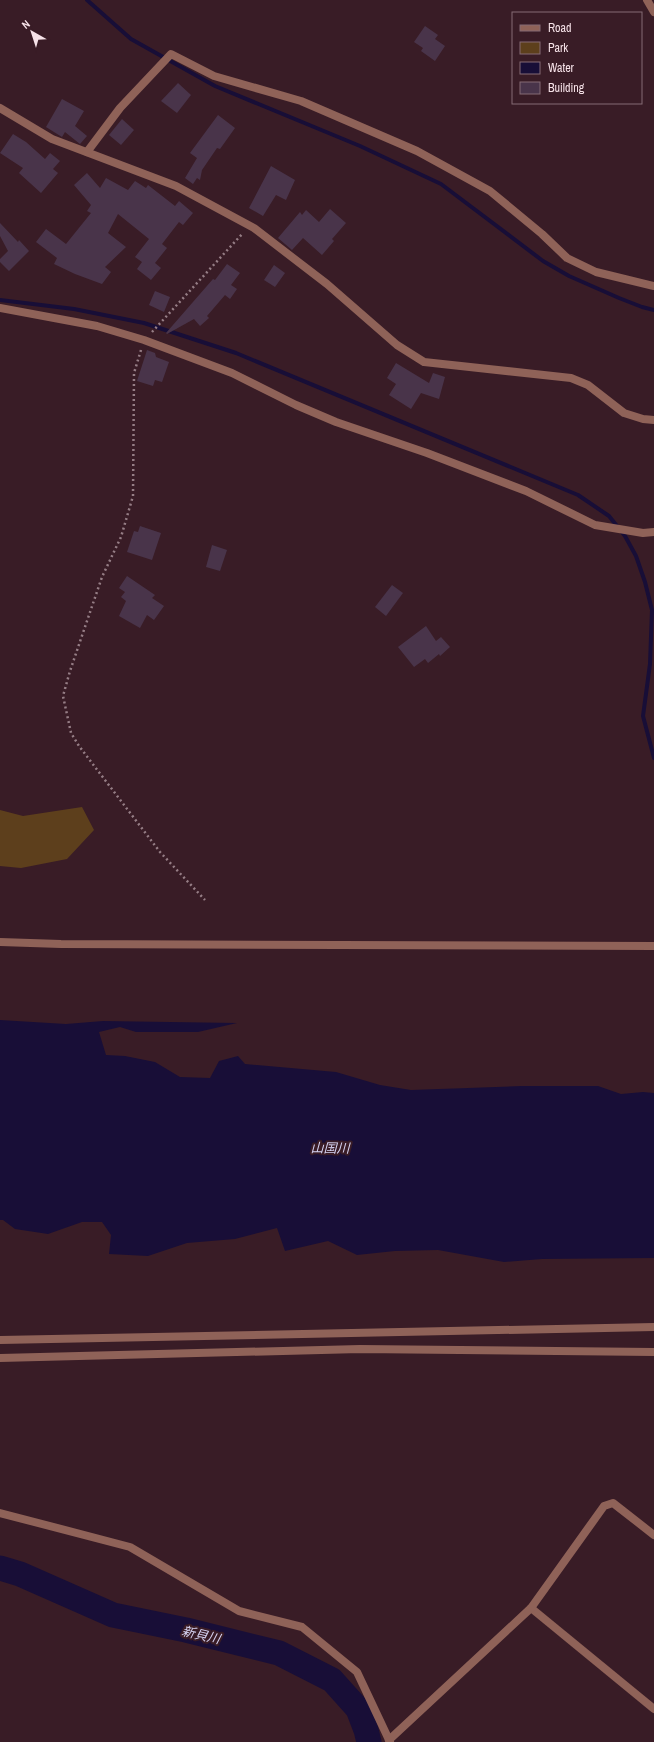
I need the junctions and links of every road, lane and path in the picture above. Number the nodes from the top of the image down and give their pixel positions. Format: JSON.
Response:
{"nodes":[{"id":1,"x":647,"y":0,"type":"edge"},
{"id":2,"x":654,"y":12,"type":"edge"},
{"id":3,"x":0,"y":108,"type":"edge"},
{"id":4,"x":87,"y":152,"type":"junction"},
{"id":5,"x":254,"y":228,"type":"junction"},
{"id":6,"x":654,"y":286,"type":"edge"},
{"id":7,"x":0,"y":308,"type":"edge"},
{"id":8,"x":144,"y":340,"type":"junction"},
{"id":9,"x":654,"y":420,"type":"edge"},
{"id":10,"x":654,"y":532,"type":"edge"},
{"id":11,"x":205,"y":900,"type":"dead end"},
{"id":12,"x":0,"y":942,"type":"edge"},
{"id":13,"x":654,"y":946,"type":"edge"},
{"id":14,"x":654,"y":1327,"type":"edge"},
{"id":15,"x":0,"y":1340,"type":"edge"},
{"id":16,"x":654,"y":1352,"type":"edge"},
{"id":17,"x":0,"y":1358,"type":"edge"},
{"id":18,"x":0,"y":1513,"type":"edge"},
{"id":19,"x":654,"y":1535,"type":"edge"},
{"id":20,"x":531,"y":1608,"type":"junction"},
{"id":21,"x":654,"y":1709,"type":"edge"},
{"id":22,"x":390,"y":1741,"type":"edge"}],
"edges":[{"from":1,"to":2,"type":"street"},
{"from":3,"to":4,"type":"street"},
{"from":4,"to":5,"type":"street"},
{"from":4,"to":6,"type":"street"},
{"from":5,"to":8,"type":"path"},
{"from":5,"to":9,"type":"street"},
{"from":7,"to":8,"type":"street"},
{"from":8,"to":10,"type":"street"},
{"from":8,"to":11,"type":"path"},
{"from":12,"to":13,"type":"street"},
{"from":14,"to":15,"type":"street"},
{"from":16,"to":17,"type":"street"},
{"from":18,"to":22,"type":"street"},
{"from":19,"to":20,"type":"street"},
{"from":20,"to":21,"type":"street"},
{"from":20,"to":22,"type":"street"}]}
